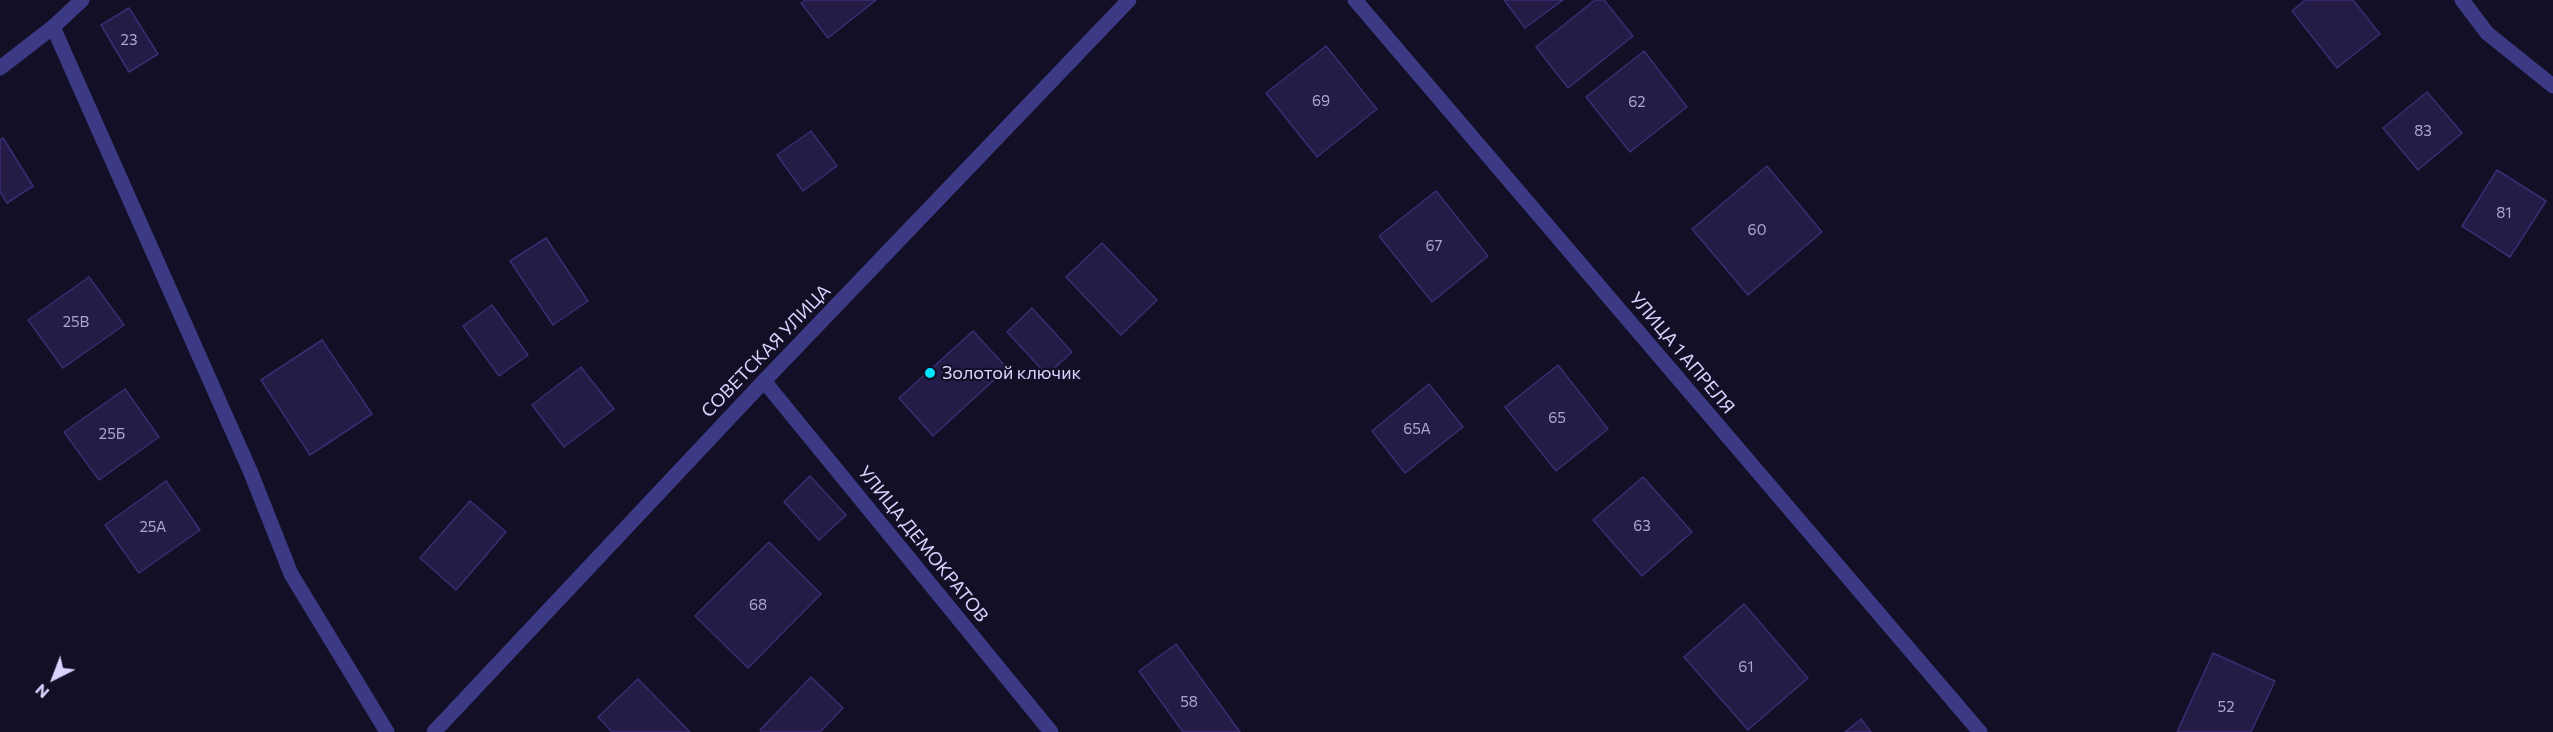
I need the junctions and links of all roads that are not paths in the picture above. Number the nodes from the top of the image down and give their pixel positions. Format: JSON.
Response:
{"nodes":[{"id":1,"x":82,"y":0,"type":"edge"},
{"id":2,"x":1129,"y":0,"type":"edge"},
{"id":3,"x":1355,"y":0,"type":"edge"},
{"id":4,"x":2462,"y":0,"type":"edge"},
{"id":5,"x":52,"y":27,"type":"junction"},
{"id":6,"x":0,"y":69,"type":"edge"},
{"id":7,"x":2553,"y":86,"type":"edge"},
{"id":8,"x":764,"y":381,"type":"junction"},
{"id":9,"x":387,"y":732,"type":"edge"},
{"id":10,"x":434,"y":732,"type":"edge"},
{"id":11,"x":1051,"y":732,"type":"edge"},
{"id":12,"x":1980,"y":732,"type":"edge"}],
"edges":[{"from":1,"to":5,"type":"street"},
{"from":2,"to":8,"type":"street","name":"СОВЕТСКАЯ УЛИЦА"},
{"from":3,"to":12,"type":"street","name":"УЛИЦА 1 АПРЕЛЯ"},
{"from":4,"to":7,"type":"street"},
{"from":5,"to":6,"type":"street"},
{"from":5,"to":9,"type":"street"},
{"from":8,"to":10,"type":"street","name":"СОВЕТСКАЯ УЛИЦА"},
{"from":8,"to":11,"type":"street","name":"УЛИЦА ДЕМОКРАТОВ"}]}
